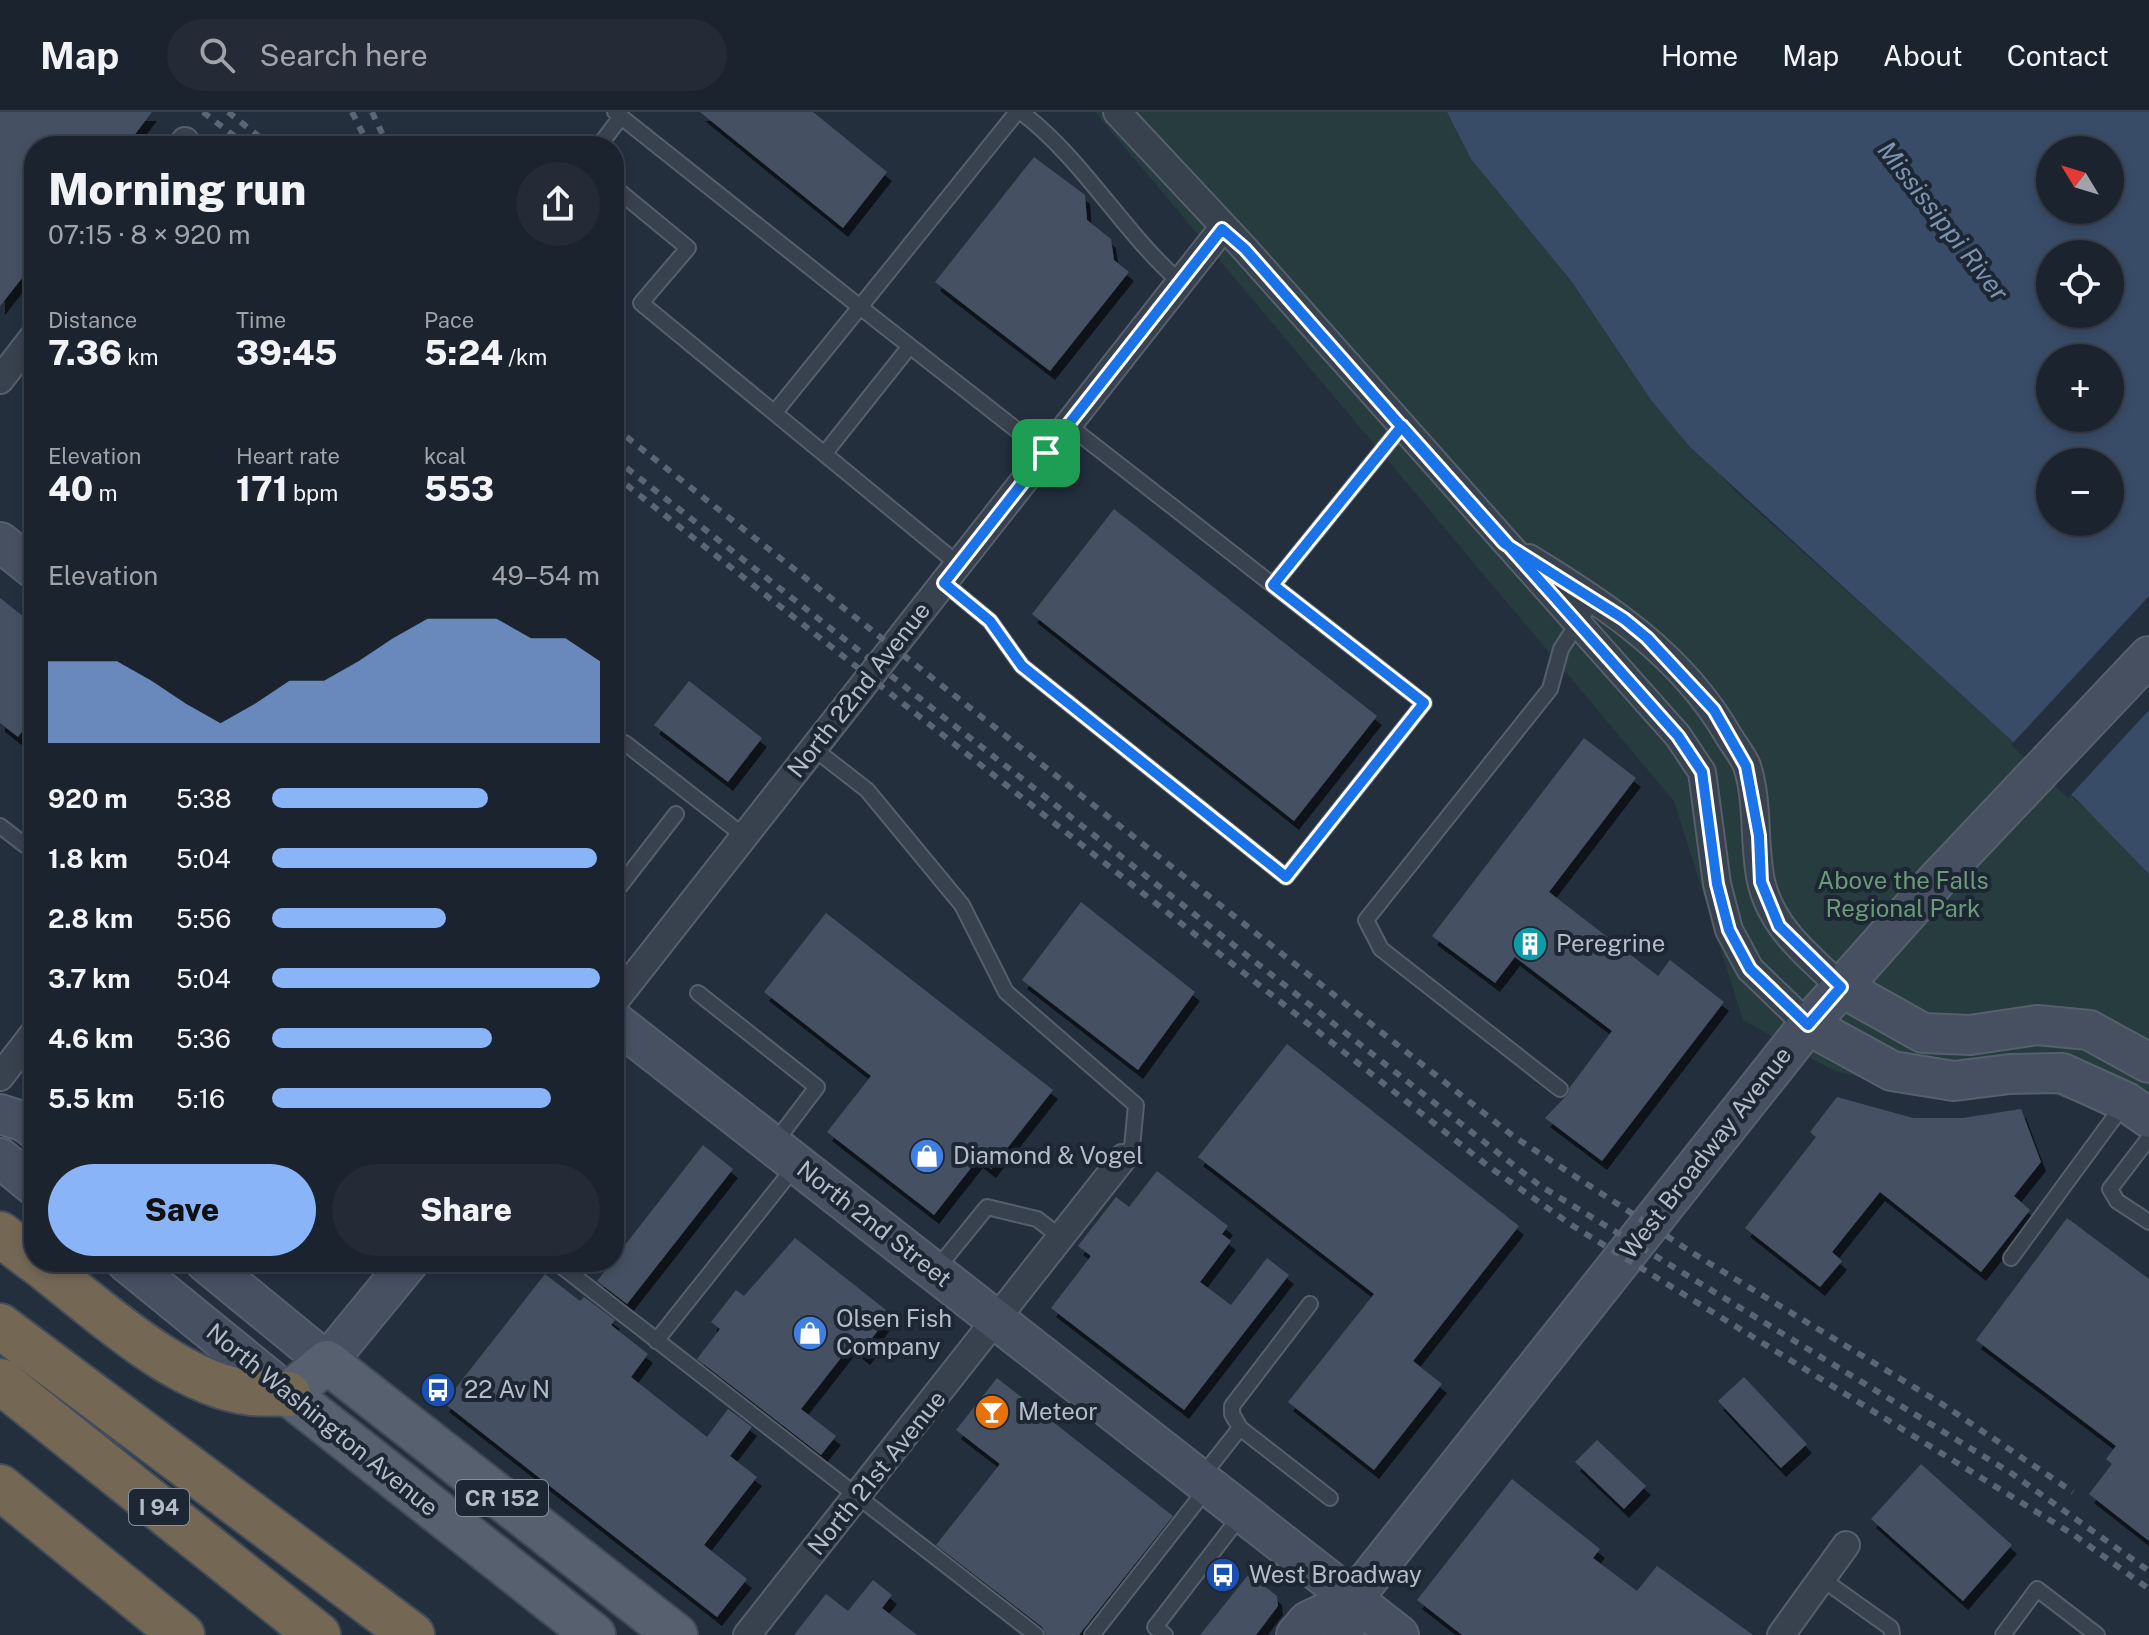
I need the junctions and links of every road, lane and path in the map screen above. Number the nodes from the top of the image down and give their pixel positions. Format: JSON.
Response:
{"nodes":[{"id":1,"x":1019,"y":112,"type":"edge"},
{"id":2,"x":1117,"y":112,"type":"edge"},
{"id":3,"x":617,"y":115,"type":"edge"},
{"id":4,"x":605,"y":136,"type":"edge"},
{"id":5,"x":624,"y":195,"type":"edge"},
{"id":6,"x":1222,"y":229,"type":"junction"},
{"id":7,"x":1180,"y":282,"type":"junction"},
{"id":8,"x":860,"y":307,"type":"junction"},
{"id":9,"x":910,"y":346,"type":"junction"},
{"id":10,"x":24,"y":349,"type":"edge"},
{"id":11,"x":0,"y":380,"type":"edge"},
{"id":12,"x":775,"y":412,"type":"junction"},
{"id":13,"x":1068,"y":425,"type":"junction"},
{"id":14,"x":1402,"y":426,"type":"junction"},
{"id":15,"x":825,"y":453,"type":"junction"},
{"id":16,"x":1046,"y":453,"type":"junction"},
{"id":17,"x":0,"y":542,"type":"edge"},
{"id":18,"x":1504,"y":543,"type":"junction"},
{"id":19,"x":24,"y":561,"type":"edge"},
{"id":20,"x":951,"y":573,"type":"junction"},
{"id":21,"x":1273,"y":585,"type":"junction"},
{"id":22,"x":1594,"y":598,"type":"junction"},
{"id":23,"x":1576,"y":621,"type":"junction"},
{"id":24,"x":2149,"y":656,"type":"edge"},
{"id":25,"x":625,"y":743,"type":"dead end"},
{"id":26,"x":813,"y":748,"type":"junction"},
{"id":27,"x":676,"y":814,"type":"dead end"},
{"id":28,"x":0,"y":826,"type":"edge"},
{"id":29,"x":744,"y":836,"type":"junction"},
{"id":30,"x":24,"y":844,"type":"edge"},
{"id":31,"x":624,"y":881,"type":"edge"},
{"id":32,"x":1841,"y":987,"type":"junction"},
{"id":33,"x":624,"y":989,"type":"edge"},
{"id":34,"x":698,"y":993,"type":"dead end"},
{"id":35,"x":1808,"y":1025,"type":"junction"},
{"id":36,"x":624,"y":1029,"type":"edge"},
{"id":37,"x":24,"y":1046,"type":"edge"},
{"id":38,"x":2149,"y":1063,"type":"edge"},
{"id":39,"x":0,"y":1077,"type":"edge"},
{"id":40,"x":1560,"y":1089,"type":"dead end"},
{"id":41,"x":2137,"y":1110,"type":"edge"},
{"id":42,"x":0,"y":1114,"type":"edge"},
{"id":43,"x":24,"y":1122,"type":"edge"},
{"id":44,"x":2149,"y":1138,"type":"edge"},
{"id":45,"x":785,"y":1154,"type":"junction"},
{"id":46,"x":0,"y":1158,"type":"edge"},
{"id":47,"x":1123,"y":1158,"type":"joint"},
{"id":48,"x":24,"y":1178,"type":"edge"},
{"id":49,"x":2149,"y":1222,"type":"edge"},
{"id":50,"x":0,"y":1234,"type":"edge"},
{"id":51,"x":1062,"y":1238,"type":"junction"},
{"id":52,"x":24,"y":1253,"type":"edge"},
{"id":53,"x":2011,"y":1258,"type":"dead end"},
{"id":54,"x":50,"y":1272,"type":"edge"},
{"id":55,"x":138,"y":1272,"type":"edge"},
{"id":56,"x":217,"y":1272,"type":"edge"},
{"id":57,"x":401,"y":1272,"type":"edge"},
{"id":58,"x":569,"y":1272,"type":"edge"},
{"id":59,"x":935,"y":1272,"type":"junction"},
{"id":60,"x":1310,"y":1304,"type":"dead end"},
{"id":61,"x":998,"y":1321,"type":"junction"},
{"id":62,"x":0,"y":1326,"type":"edge"},
{"id":63,"x":656,"y":1341,"type":"junction"},
{"id":64,"x":327,"y":1362,"type":"junction"},
{"id":65,"x":0,"y":1381,"type":"edge"},
{"id":66,"x":288,"y":1394,"type":"junction"},
{"id":67,"x":1240,"y":1428,"type":"junction"},
{"id":68,"x":1204,"y":1483,"type":"junction"},
{"id":69,"x":0,"y":1487,"type":"edge"},
{"id":70,"x":858,"y":1497,"type":"junction"},
{"id":71,"x":1330,"y":1498,"type":"dead end"},
{"id":72,"x":0,"y":1506,"type":"edge"},
{"id":73,"x":1243,"y":1514,"type":"junction"},
{"id":74,"x":1846,"y":1545,"type":"dead end"},
{"id":75,"x":1822,"y":1579,"type":"junction"},
{"id":76,"x":1347,"y":1618,"type":"edge"},
{"id":77,"x":134,"y":1635,"type":"edge"},
{"id":78,"x":182,"y":1635,"type":"edge"},
{"id":79,"x":318,"y":1635,"type":"edge"},
{"id":80,"x":412,"y":1635,"type":"edge"},
{"id":81,"x":594,"y":1635,"type":"edge"},
{"id":82,"x":676,"y":1635,"type":"edge"},
{"id":83,"x":747,"y":1635,"type":"edge"},
{"id":84,"x":1036,"y":1635,"type":"edge"},
{"id":85,"x":1092,"y":1635,"type":"edge"},
{"id":86,"x":1165,"y":1635,"type":"edge"},
{"id":87,"x":1296,"y":1635,"type":"edge"},
{"id":88,"x":1399,"y":1635,"type":"edge"},
{"id":89,"x":1781,"y":1635,"type":"edge"},
{"id":90,"x":1892,"y":1635,"type":"edge"},
{"id":91,"x":2003,"y":1635,"type":"edge"},
{"id":92,"x":2097,"y":1635,"type":"edge"}],
"edges":[{"from":1,"to":7,"type":"lane"},
{"from":1,"to":8,"type":"lane"},
{"from":2,"to":6,"type":"street"},
{"from":3,"to":4,"type":"lane"},
{"from":3,"to":8,"type":"lane"},
{"from":5,"to":12,"type":"lane"},
{"from":6,"to":7,"type":"street","name":"North 22nd Avenue"},
{"from":6,"to":14,"type":"street"},
{"from":7,"to":13,"type":"street","name":"North 22nd Avenue"},
{"from":8,"to":9,"type":"lane"},
{"from":8,"to":12,"type":"lane"},
{"from":9,"to":15,"type":"lane"},
{"from":9,"to":16,"type":"lane"},
{"from":10,"to":11,"type":"street"},
{"from":12,"to":15,"type":"lane"},
{"from":13,"to":16,"type":"street","name":"North 22nd Avenue"},
{"from":13,"to":21,"type":"lane"},
{"from":14,"to":18,"type":"street"},
{"from":14,"to":21,"type":"lane"},
{"from":15,"to":20,"type":"lane"},
{"from":16,"to":20,"type":"street","name":"North 22nd Avenue"},
{"from":17,"to":19,"type":"street"},
{"from":18,"to":22,"type":"street"},
{"from":18,"to":23,"type":"street"},
{"from":20,"to":21,"type":"lane"},
{"from":20,"to":26,"type":"street","name":"North 22nd Avenue"},
{"from":22,"to":23,"type":"lane"},
{"from":22,"to":32,"type":"street"},
{"from":23,"to":35,"type":"street"},
{"from":23,"to":40,"type":"lane"},
{"from":24,"to":32,"type":"street","name":"West Broadway Avenue"},
{"from":25,"to":29,"type":"lane"},
{"from":26,"to":29,"type":"street","name":"North 22nd Avenue"},
{"from":26,"to":47,"type":"lane"},
{"from":27,"to":31,"type":"lane"},
{"from":28,"to":30,"type":"lane"},
{"from":29,"to":33,"type":"street","name":"North 22nd Avenue"},
{"from":32,"to":35,"type":"street","name":"West Broadway Avenue"},
{"from":32,"to":38,"type":"street"},
{"from":34,"to":45,"type":"lane"},
{"from":35,"to":41,"type":"street"},
{"from":35,"to":76,"type":"street","name":"West Broadway Avenue"},
{"from":36,"to":45,"type":"street","name":"North 2nd Street"},
{"from":37,"to":39,"type":"street"},
{"from":41,"to":53,"type":"lane"},
{"from":42,"to":43,"type":"street"},
{"from":44,"to":49,"type":"lane"},
{"from":45,"to":59,"type":"street","name":"North 2nd Street"},
{"from":45,"to":63,"type":"lane"},
{"from":46,"to":48,"type":"street"},
{"from":47,"to":51,"type":"street","name":"North 21st Avenue"},
{"from":50,"to":52,"type":"highway"},
{"from":51,"to":59,"type":"lane"},
{"from":51,"to":61,"type":"street","name":"North 21st Avenue"},
{"from":54,"to":66,"type":"highway"},
{"from":55,"to":66,"type":"street","name":"North Washington Avenue","number":"CR 152"},
{"from":56,"to":64,"type":"street","name":"North Washington Avenue","number":"CR 152"},
{"from":57,"to":64,"type":"street"},
{"from":58,"to":63,"type":"lane"},
{"from":59,"to":61,"type":"street","name":"North 2nd Street"},
{"from":60,"to":67,"type":"lane"},
{"from":61,"to":68,"type":"street","name":"North 2nd Street"},
{"from":61,"to":70,"type":"street","name":"North 21st Avenue"},
{"from":62,"to":80,"type":"highway"},
{"from":63,"to":70,"type":"lane"},
{"from":64,"to":66,"type":"main road"},
{"from":64,"to":82,"type":"main road","name":"North Washington Avenue","number":"CR 152"},
{"from":65,"to":79,"type":"highway","number":"I 94"},
{"from":66,"to":81,"type":"main road","name":"North Washington Avenue","number":"CR 152"},
{"from":67,"to":68,"type":"lane"},
{"from":67,"to":71,"type":"lane"},
{"from":68,"to":73,"type":"street","name":"North 2nd Street"},
{"from":68,"to":85,"type":"lane"},
{"from":69,"to":78,"type":"highway"},
{"from":70,"to":83,"type":"street","name":"North 21st Avenue"},
{"from":70,"to":84,"type":"lane"},
{"from":72,"to":77,"type":"highway"},
{"from":73,"to":76,"type":"street","name":"North 2nd Street"},
{"from":73,"to":86,"type":"lane"},
{"from":74,"to":75,"type":"street"},
{"from":75,"to":89,"type":"street"},
{"from":75,"to":90,"type":"lane"},
{"from":76,"to":87,"type":"street","name":"West Broadway Avenue"},
{"from":76,"to":88,"type":"street","name":"North 2nd Street"},
{"from":91,"to":92,"type":"lane"}]}
